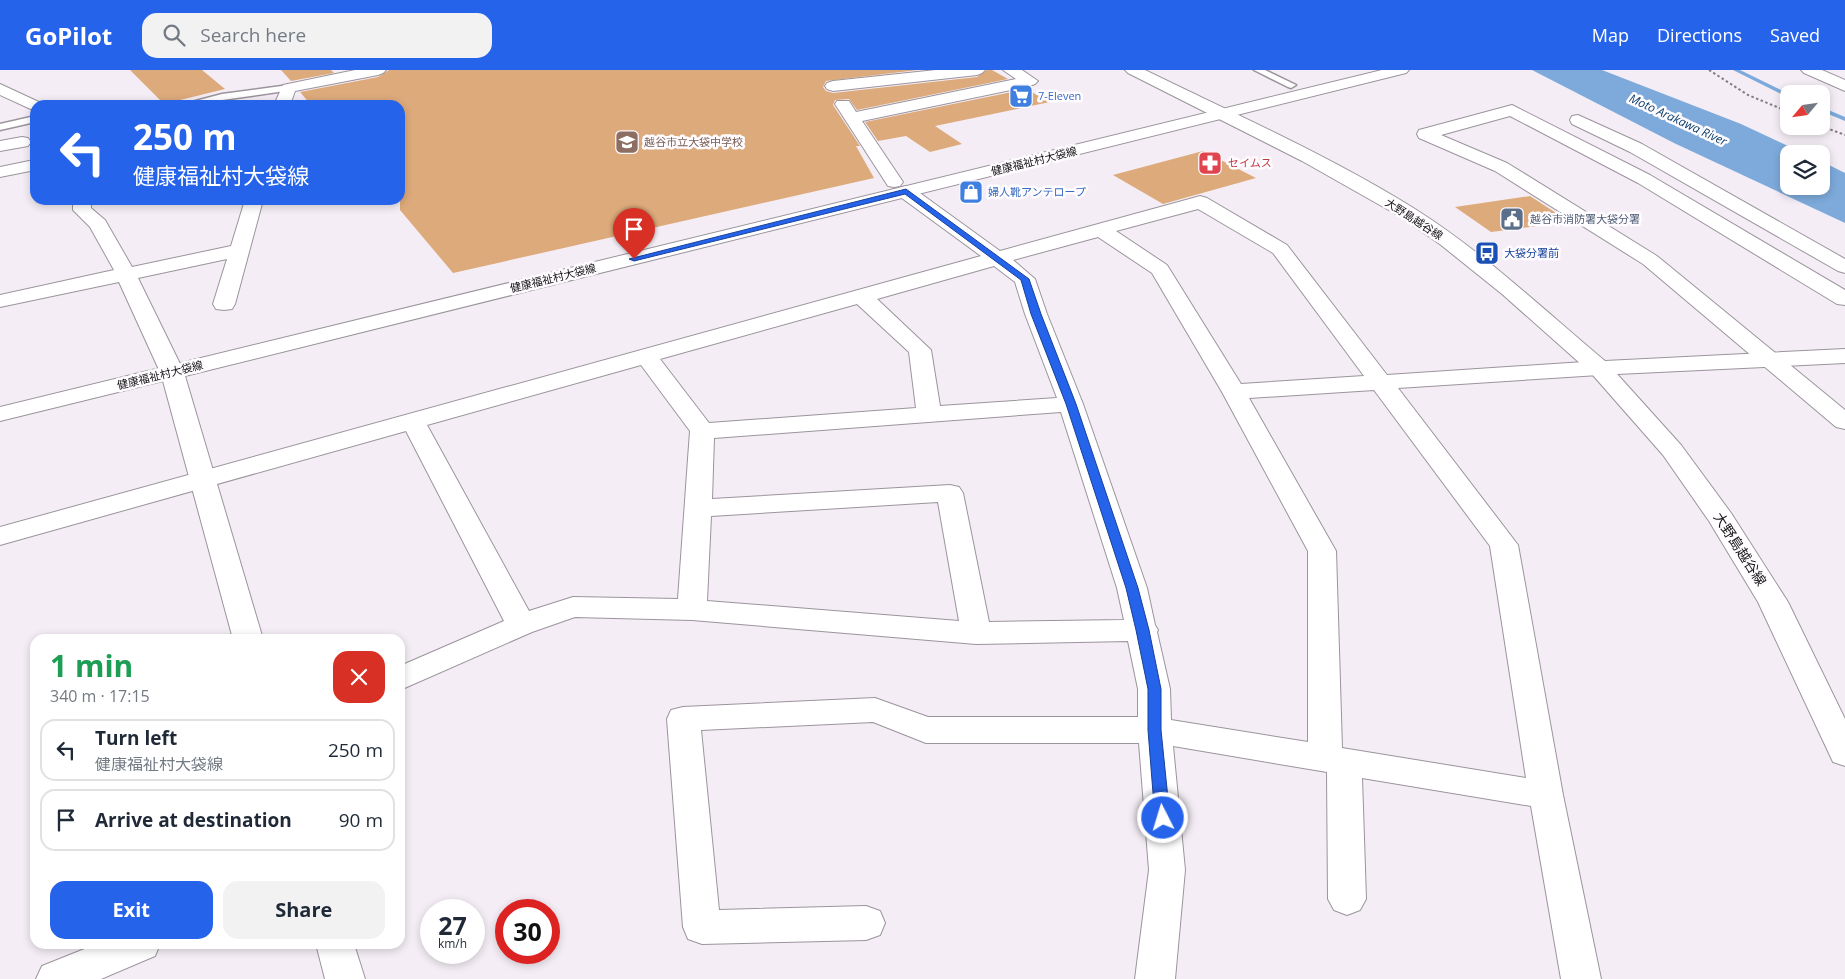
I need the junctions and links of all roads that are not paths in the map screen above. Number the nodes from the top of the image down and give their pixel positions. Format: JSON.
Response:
{"nodes":[{"id":1,"x":378,"y":70,"type":"edge"},
{"id":2,"x":824,"y":70,"type":"edge"},
{"id":3,"x":977,"y":70,"type":"edge"},
{"id":4,"x":1011,"y":70,"type":"edge"},
{"id":5,"x":1133,"y":70,"type":"edge"},
{"id":6,"x":1258,"y":70,"type":"edge"},
{"id":7,"x":1353,"y":70,"type":"edge"},
{"id":8,"x":1400,"y":70,"type":"edge"},
{"id":9,"x":1809,"y":70,"type":"edge"},
{"id":10,"x":1291,"y":85,"type":"junction"},
{"id":11,"x":833,"y":86,"type":"junction"},
{"id":12,"x":1845,"y":86,"type":"edge"},
{"id":13,"x":289,"y":88,"type":"junction"},
{"id":14,"x":0,"y":89,"type":"edge"},
{"id":15,"x":210,"y":100,"type":"edge"},
{"id":16,"x":284,"y":100,"type":"edge"},
{"id":17,"x":30,"y":104,"type":"edge"},
{"id":18,"x":1214,"y":110,"type":"junction"},
{"id":19,"x":851,"y":118,"type":"junction"},
{"id":20,"x":30,"y":120,"type":"edge"},
{"id":21,"x":1578,"y":120,"type":"dead end"},
{"id":22,"x":0,"y":127,"type":"edge"},
{"id":23,"x":22,"y":142,"type":"dead end"},
{"id":24,"x":0,"y":146,"type":"edge"},
{"id":25,"x":30,"y":165,"type":"edge"},
{"id":26,"x":0,"y":172,"type":"edge"},
{"id":27,"x":900,"y":187,"type":"junction"},
{"id":28,"x":82,"y":205,"type":"edge"},
{"id":29,"x":252,"y":205,"type":"edge"},
{"id":30,"x":1101,"y":230,"type":"junction"},
{"id":31,"x":238,"y":250,"type":"junction"},
{"id":32,"x":995,"y":258,"type":"junction"},
{"id":33,"x":1845,"y":267,"type":"edge"},
{"id":34,"x":126,"y":274,"type":"junction"},
{"id":35,"x":861,"y":296,"type":"junction"},
{"id":36,"x":1845,"y":299,"type":"edge"},
{"id":37,"x":0,"y":301,"type":"edge"},
{"id":38,"x":224,"y":304,"type":"dead end"},
{"id":39,"x":646,"y":356,"type":"junction"},
{"id":40,"x":1845,"y":356,"type":"edge"},
{"id":41,"x":1769,"y":360,"type":"junction"},
{"id":42,"x":168,"y":365,"type":"junction"},
{"id":43,"x":1599,"y":368,"type":"junction"},
{"id":44,"x":1382,"y":383,"type":"junction"},
{"id":45,"x":1234,"y":392,"type":"junction"},
{"id":46,"x":0,"y":397,"type":"edge"},
{"id":47,"x":1071,"y":404,"type":"junction"},
{"id":48,"x":0,"y":414,"type":"edge"},
{"id":49,"x":929,"y":414,"type":"junction"},
{"id":50,"x":413,"y":421,"type":"junction"},
{"id":51,"x":1845,"y":422,"type":"edge"},
{"id":52,"x":702,"y":431,"type":"junction"},
{"id":53,"x":204,"y":479,"type":"junction"},
{"id":54,"x":698,"y":508,"type":"junction"},
{"id":55,"x":0,"y":536,"type":"edge"},
{"id":56,"x":692,"y":610,"type":"junction"},
{"id":57,"x":521,"y":625,"type":"junction"},
{"id":58,"x":1143,"y":630,"type":"junction"},
{"id":59,"x":976,"y":632,"type":"junction"},
{"id":60,"x":247,"y":634,"type":"edge"},
{"id":61,"x":405,"y":677,"type":"edge"},
{"id":62,"x":1154,"y":730,"type":"junction"},
{"id":63,"x":1845,"y":754,"type":"edge"},
{"id":64,"x":1334,"y":760,"type":"junction"},
{"id":65,"x":1546,"y":795,"type":"junction"},
{"id":66,"x":1347,"y":898,"type":"dead end"},
{"id":67,"x":866,"y":923,"type":"dead end"},
{"id":68,"x":129,"y":949,"type":"edge"},
{"id":69,"x":336,"y":949,"type":"edge"},
{"id":70,"x":56,"y":979,"type":"edge"},
{"id":71,"x":345,"y":979,"type":"edge"},
{"id":72,"x":1155,"y":979,"type":"edge"},
{"id":73,"x":1581,"y":979,"type":"edge"}],
"edges":[{"from":1,"to":13,"type":"street"},
{"from":2,"to":11,"type":"street"},
{"from":3,"to":11,"type":"street"},
{"from":4,"to":19,"type":"street"},
{"from":5,"to":18,"type":"street","name":"大野島越谷線"},
{"from":6,"to":10,"type":"lane"},
{"from":7,"to":10,"type":"street"},
{"from":8,"to":18,"type":"street"},
{"from":9,"to":12,"type":"street"},
{"from":10,"to":18,"type":"street"},
{"from":11,"to":19,"type":"street"},
{"from":13,"to":15,"type":"lane"},
{"from":13,"to":16,"type":"street"},
{"from":14,"to":17,"type":"street"},
{"from":18,"to":27,"type":"street","name":"健康福祉村大袋線"},
{"from":18,"to":43,"type":"street","name":"大野島越谷線"},
{"from":19,"to":27,"type":"street"},
{"from":20,"to":22,"type":"lane"},
{"from":21,"to":33,"type":"street"},
{"from":23,"to":24,"type":"street"},
{"from":25,"to":26,"type":"street"},
{"from":27,"to":32,"type":"street"},
{"from":27,"to":42,"type":"street","name":"健康福祉村大袋線"},
{"from":28,"to":34,"type":"street"},
{"from":29,"to":31,"type":"street"},
{"from":30,"to":32,"type":"street"},
{"from":30,"to":44,"type":"street"},
{"from":30,"to":45,"type":"street"},
{"from":31,"to":34,"type":"street"},
{"from":31,"to":38,"type":"street"},
{"from":32,"to":35,"type":"street"},
{"from":32,"to":47,"type":"street"},
{"from":34,"to":37,"type":"street"},
{"from":34,"to":42,"type":"street"},
{"from":35,"to":39,"type":"street"},
{"from":35,"to":49,"type":"street"},
{"from":36,"to":41,"type":"street"},
{"from":39,"to":50,"type":"street"},
{"from":39,"to":52,"type":"street"},
{"from":40,"to":41,"type":"street"},
{"from":41,"to":43,"type":"street"},
{"from":41,"to":51,"type":"street"},
{"from":42,"to":46,"type":"street","name":"健康福祉村大袋線"},
{"from":42,"to":48,"type":"street","name":"健康福祉村大袋線"},
{"from":42,"to":53,"type":"street"},
{"from":43,"to":44,"type":"street"},
{"from":43,"to":63,"type":"street","name":"大野島越谷線"},
{"from":44,"to":45,"type":"street"},
{"from":44,"to":65,"type":"street"},
{"from":45,"to":64,"type":"street"},
{"from":47,"to":49,"type":"street"},
{"from":47,"to":58,"type":"street"},
{"from":49,"to":52,"type":"street"},
{"from":50,"to":53,"type":"street"},
{"from":50,"to":57,"type":"street"},
{"from":52,"to":54,"type":"street"},
{"from":53,"to":55,"type":"street"},
{"from":53,"to":60,"type":"street"},
{"from":54,"to":56,"type":"street"},
{"from":54,"to":59,"type":"street"},
{"from":56,"to":57,"type":"street"},
{"from":56,"to":59,"type":"street"},
{"from":57,"to":61,"type":"street"},
{"from":58,"to":59,"type":"street"},
{"from":58,"to":62,"type":"street"},
{"from":62,"to":64,"type":"street"},
{"from":62,"to":67,"type":"street"},
{"from":62,"to":72,"type":"street"},
{"from":64,"to":65,"type":"street"},
{"from":64,"to":66,"type":"street"},
{"from":65,"to":73,"type":"street"},
{"from":68,"to":70,"type":"street"},
{"from":69,"to":71,"type":"street"}]}
